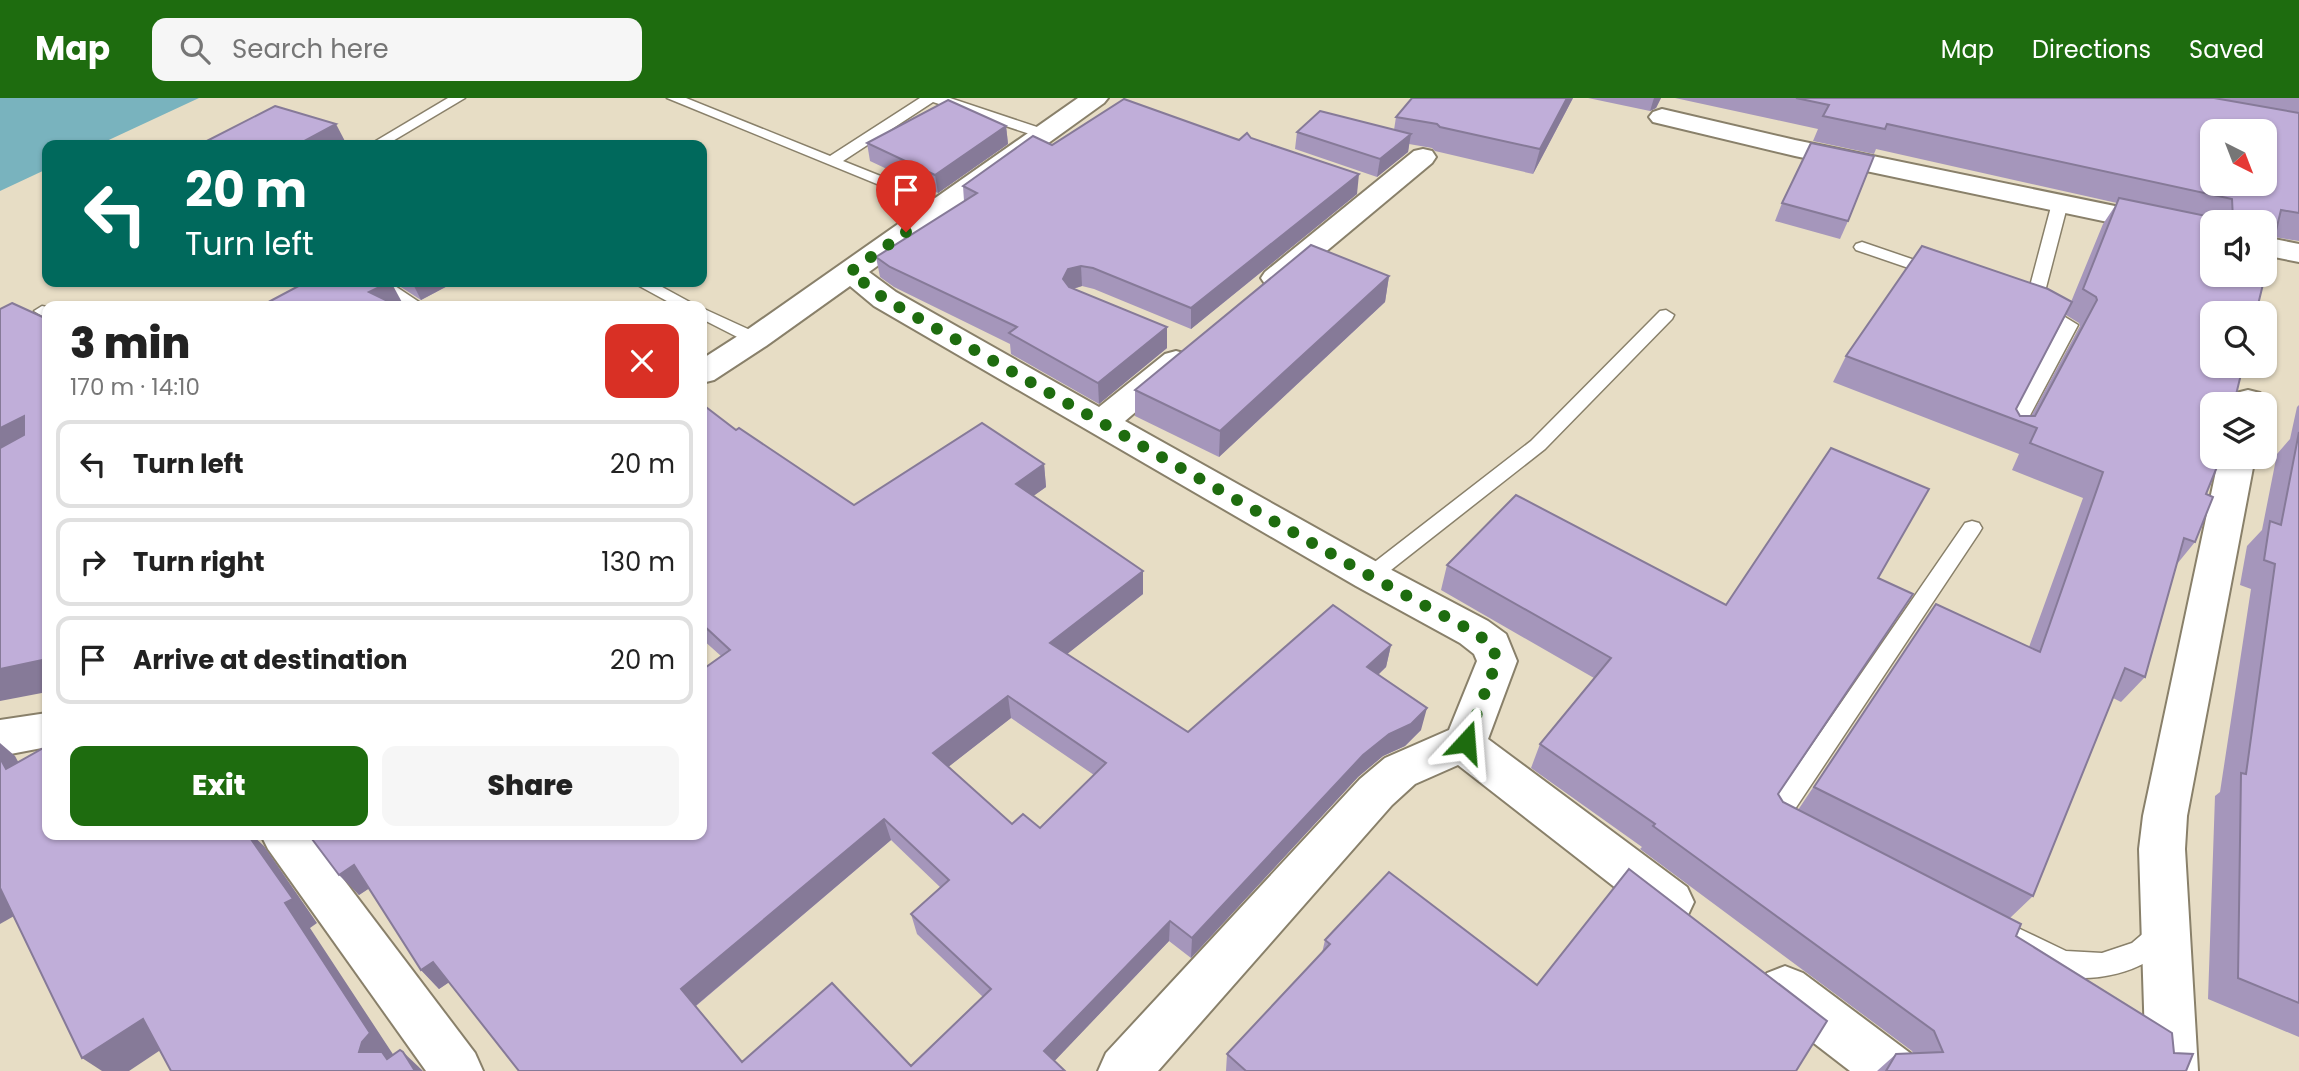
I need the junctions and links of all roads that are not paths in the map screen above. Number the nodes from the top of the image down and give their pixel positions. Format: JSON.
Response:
{"nodes":[{"id":1,"x":458,"y":98,"type":"edge"},
{"id":2,"x":674,"y":98,"type":"edge"},
{"id":3,"x":929,"y":98,"type":"edge"},
{"id":4,"x":936,"y":98,"type":"edge"},
{"id":5,"x":1095,"y":98,"type":"edge"},
{"id":6,"x":1662,"y":117,"type":"dead end"},
{"id":7,"x":1044,"y":134,"type":"junction"},
{"id":8,"x":385,"y":140,"type":"edge"},
{"id":9,"x":1423,"y":157,"type":"dead end"},
{"id":10,"x":832,"y":161,"type":"junction"},
{"id":11,"x":2060,"y":203,"type":"junction"},
{"id":12,"x":943,"y":206,"type":"junction"},
{"id":13,"x":2200,"y":232,"type":"edge"},
{"id":14,"x":1862,"y":247,"type":"dead end"},
{"id":15,"x":2277,"y":249,"type":"edge"},
{"id":16,"x":2299,"y":253,"type":"edge"},
{"id":17,"x":850,"y":272,"type":"junction"},
{"id":18,"x":1954,"y":278,"type":"edge"},
{"id":19,"x":386,"y":287,"type":"edge"},
{"id":20,"x":650,"y":287,"type":"edge"},
{"id":21,"x":1257,"y":294,"type":"edge"},
{"id":22,"x":409,"y":301,"type":"edge"},
{"id":23,"x":679,"y":301,"type":"edge"},
{"id":24,"x":1666,"y":314,"type":"dead end"},
{"id":25,"x":707,"y":315,"type":"edge"},
{"id":26,"x":1170,"y":335,"type":"dead end"},
{"id":27,"x":755,"y":339,"type":"junction"},
{"id":28,"x":707,"y":370,"type":"edge"},
{"id":29,"x":1101,"y":422,"type":"junction"},
{"id":30,"x":2010,"y":436,"type":"edge"},
{"id":31,"x":2235,"y":469,"type":"edge"},
{"id":32,"x":1972,"y":527,"type":"dead end"},
{"id":33,"x":1370,"y":576,"type":"junction"},
{"id":34,"x":42,"y":731,"type":"edge"},
{"id":35,"x":0,"y":738,"type":"edge"},
{"id":36,"x":1466,"y":742,"type":"junction"},
{"id":37,"x":1812,"y":834,"type":"edge"},
{"id":38,"x":287,"y":840,"type":"edge"},
{"id":39,"x":1694,"y":921,"type":"edge"},
{"id":40,"x":2166,"y":931,"type":"junction"},
{"id":41,"x":2003,"y":933,"type":"edge"},
{"id":42,"x":1760,"y":971,"type":"edge"},
{"id":43,"x":438,"y":1057,"type":"edge"},
{"id":44,"x":1124,"y":1071,"type":"edge"},
{"id":45,"x":1892,"y":1071,"type":"edge"},
{"id":46,"x":2172,"y":1071,"type":"edge"}],
"edges":[{"from":1,"to":8,"type":"lane"},
{"from":2,"to":10,"type":"lane"},
{"from":3,"to":10,"type":"lane"},
{"from":4,"to":7,"type":"lane"},
{"from":5,"to":7,"type":"street"},
{"from":6,"to":11,"type":"street"},
{"from":7,"to":12,"type":"street"},
{"from":9,"to":21,"type":"street"},
{"from":10,"to":12,"type":"lane"},
{"from":11,"to":13,"type":"street"},
{"from":11,"to":30,"type":"lane"},
{"from":12,"to":17,"type":"street"},
{"from":14,"to":18,"type":"lane"},
{"from":15,"to":16,"type":"street"},
{"from":17,"to":27,"type":"street"},
{"from":17,"to":29,"type":"street"},
{"from":19,"to":22,"type":"lane"},
{"from":20,"to":23,"type":"lane"},
{"from":24,"to":33,"type":"lane"},
{"from":25,"to":27,"type":"lane"},
{"from":26,"to":29,"type":"street"},
{"from":27,"to":28,"type":"street"},
{"from":29,"to":33,"type":"street"},
{"from":31,"to":40,"type":"street"},
{"from":32,"to":37,"type":"lane"},
{"from":33,"to":36,"type":"street"},
{"from":34,"to":35,"type":"street"},
{"from":36,"to":39,"type":"street"},
{"from":36,"to":44,"type":"street"},
{"from":38,"to":43,"type":"street"},
{"from":40,"to":41,"type":"lane"},
{"from":40,"to":46,"type":"street"},
{"from":42,"to":45,"type":"street"}]}
